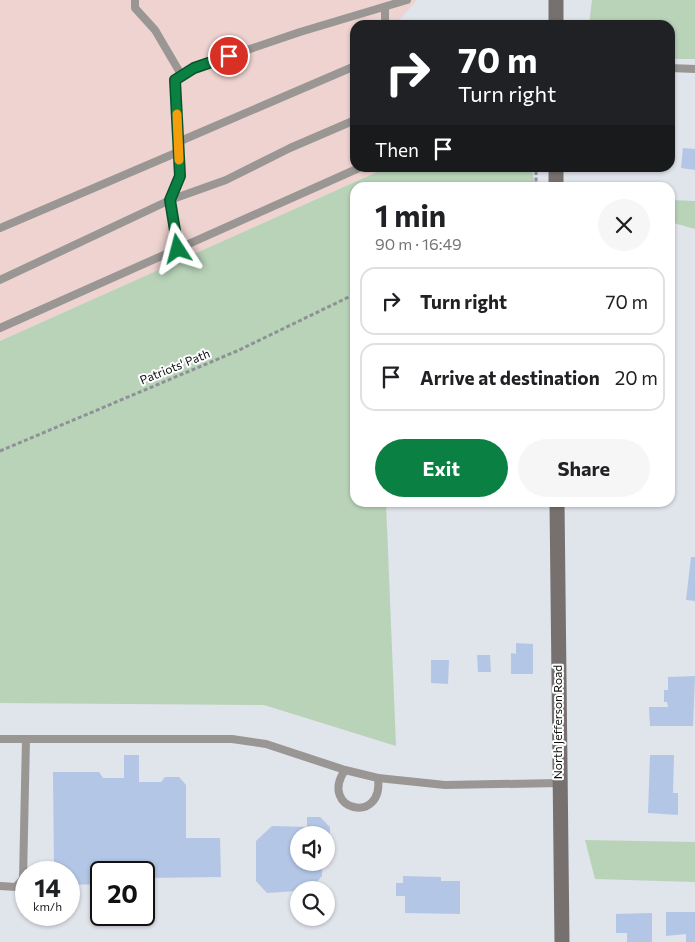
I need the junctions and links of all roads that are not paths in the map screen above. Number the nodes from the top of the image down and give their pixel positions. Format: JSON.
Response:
{"nodes":[{"id":1,"x":134,"y":0,"type":"edge"},
{"id":2,"x":407,"y":0,"type":"edge"},
{"id":3,"x":556,"y":0,"type":"edge"},
{"id":4,"x":385,"y":7,"type":"junction"},
{"id":5,"x":385,"y":20,"type":"edge"},
{"id":6,"x":556,"y":20,"type":"edge"},
{"id":7,"x":350,"y":68,"type":"edge"},
{"id":8,"x":675,"y":68,"type":"edge"},
{"id":9,"x":695,"y":69,"type":"edge"},
{"id":10,"x":182,"y":76,"type":"junction"},
{"id":11,"x":350,"y":122,"type":"edge"},
{"id":12,"x":178,"y":142,"type":"junction"},
{"id":13,"x":178,"y":152,"type":"junction"},
{"id":14,"x":350,"y":172,"type":"edge"},
{"id":15,"x":170,"y":200,"type":"junction"},
{"id":16,"x":0,"y":228,"type":"edge"},
{"id":17,"x":178,"y":249,"type":"junction"},
{"id":18,"x":0,"y":280,"type":"edge"},
{"id":19,"x":0,"y":329,"type":"edge"},
{"id":20,"x":556,"y":507,"type":"edge"},
{"id":21,"x":0,"y":739,"type":"edge"},
{"id":22,"x":26,"y":739,"type":"junction"},
{"id":23,"x":345,"y":770,"type":"junction"},
{"id":24,"x":378,"y":778,"type":"junction"},
{"id":25,"x":558,"y":783,"type":"junction"},
{"id":26,"x":0,"y":886,"type":"edge"},
{"id":27,"x":562,"y":942,"type":"edge"}],
"edges":[{"from":1,"to":10,"type":"lane"},
{"from":2,"to":4,"type":"lane"},
{"from":3,"to":6,"type":"street"},
{"from":4,"to":5,"type":"lane"},
{"from":4,"to":10,"type":"lane"},
{"from":7,"to":12,"type":"lane"},
{"from":8,"to":9,"type":"lane"},
{"from":10,"to":12,"type":"lane"},
{"from":11,"to":15,"type":"lane"},
{"from":12,"to":13,"type":"lane"},
{"from":13,"to":15,"type":"lane"},
{"from":13,"to":16,"type":"lane"},
{"from":14,"to":17,"type":"lane"},
{"from":15,"to":17,"type":"lane"},
{"from":15,"to":18,"type":"lane"},
{"from":17,"to":19,"type":"lane"},
{"from":20,"to":25,"type":"street","name":"North Jefferson Road"},
{"from":21,"to":22,"type":"lane"},
{"from":22,"to":23,"type":"lane"},
{"from":22,"to":26,"type":"lane"},
{"from":23,"to":24,"type":"lane"},
{"from":23,"to":24,"type":"lane"},
{"from":24,"to":25,"type":"lane"},
{"from":25,"to":27,"type":"street","name":"North Jefferson Road"}]}
